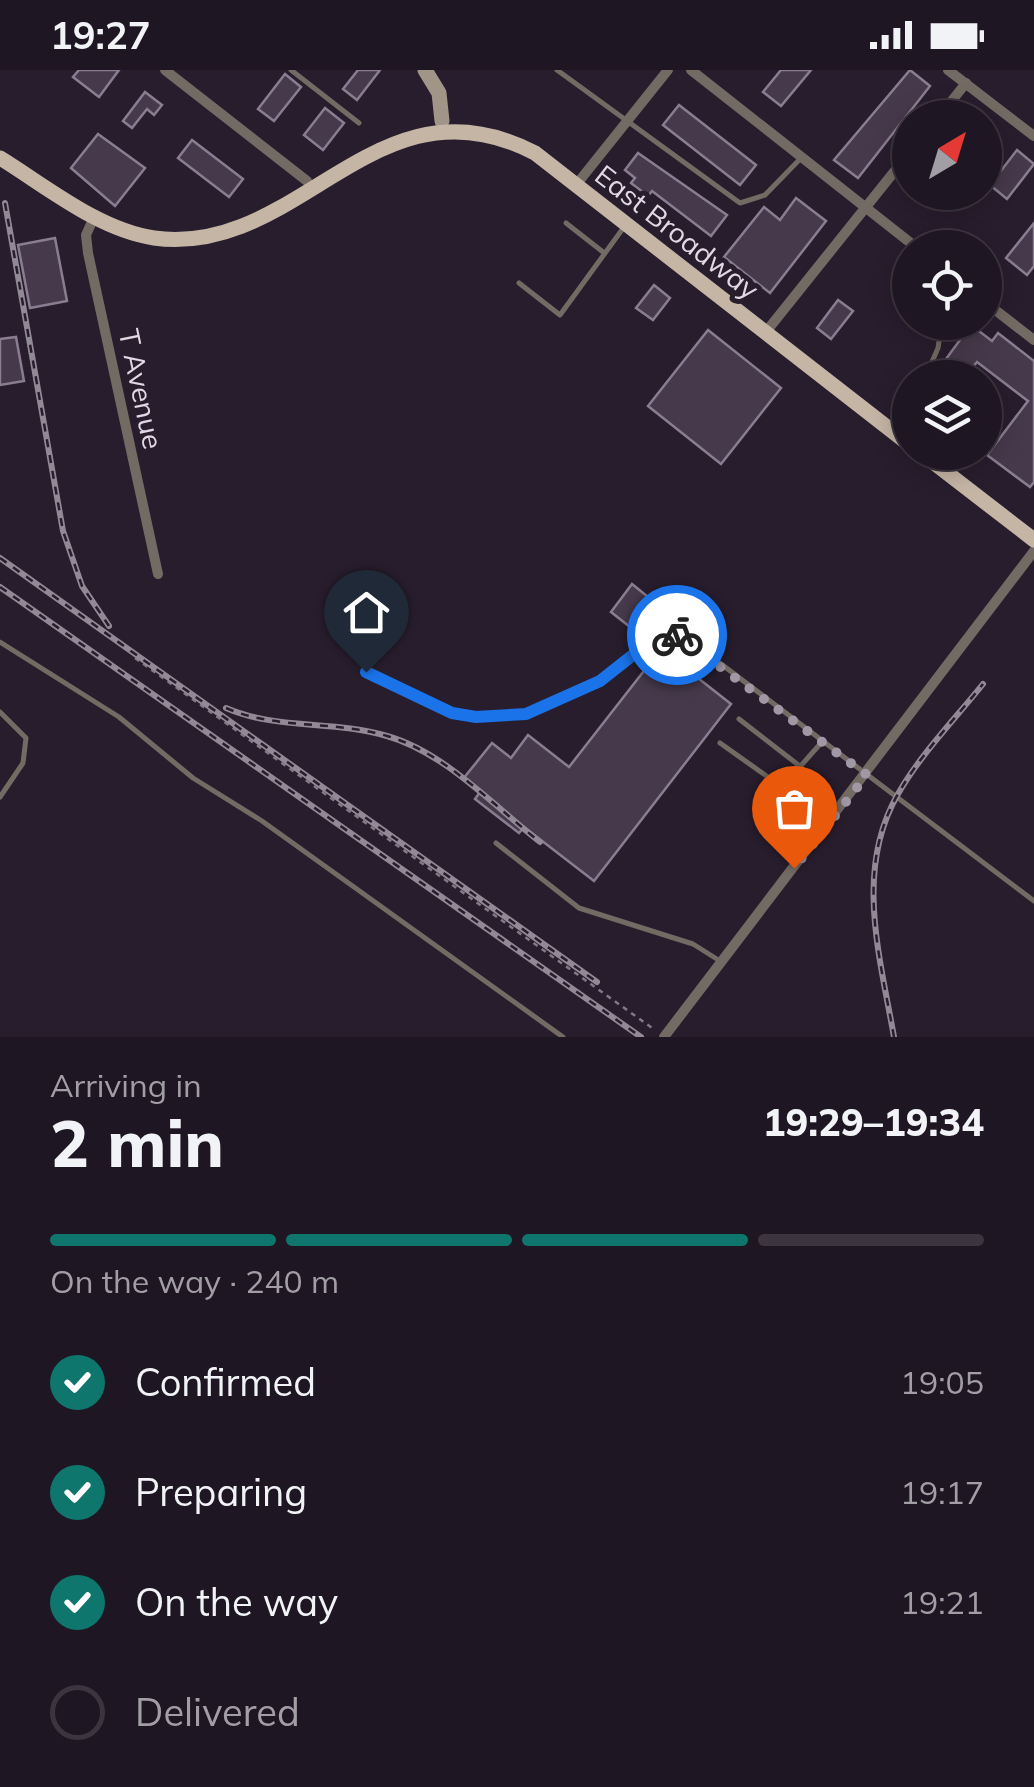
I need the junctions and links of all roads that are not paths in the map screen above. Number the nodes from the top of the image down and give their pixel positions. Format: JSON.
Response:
{"nodes":[{"id":1,"x":165,"y":70,"type":"edge"},
{"id":2,"x":291,"y":70,"type":"edge"},
{"id":3,"x":426,"y":70,"type":"edge"},
{"id":4,"x":557,"y":70,"type":"edge"},
{"id":5,"x":668,"y":70,"type":"edge"},
{"id":6,"x":692,"y":70,"type":"edge"},
{"id":7,"x":948,"y":70,"type":"edge"},
{"id":8,"x":966,"y":82,"type":"junction"},
{"id":9,"x":952,"y":100,"type":"edge"},
{"id":10,"x":442,"y":120,"type":"junction"},
{"id":11,"x":358,"y":123,"type":"dead end"},
{"id":12,"x":626,"y":124,"type":"junction"},
{"id":13,"x":1034,"y":136,"type":"edge"},
{"id":14,"x":802,"y":157,"type":"junction"},
{"id":15,"x":0,"y":158,"type":"edge"},
{"id":16,"x":892,"y":174,"type":"edge"},
{"id":17,"x":307,"y":181,"type":"junction"},
{"id":18,"x":576,"y":185,"type":"junction"},
{"id":19,"x":866,"y":207,"type":"junction"},
{"id":20,"x":95,"y":216,"type":"junction"},
{"id":21,"x":566,"y":224,"type":"dead end"},
{"id":22,"x":626,"y":224,"type":"junction"},
{"id":23,"x":894,"y":230,"type":"edge"},
{"id":24,"x":604,"y":253,"type":"junction"},
{"id":25,"x":519,"y":283,"type":"dead end"},
{"id":26,"x":1002,"y":315,"type":"edge"},
{"id":27,"x":765,"y":333,"type":"junction"},
{"id":28,"x":1034,"y":340,"type":"edge"},
{"id":29,"x":892,"y":423,"type":"edge"},
{"id":30,"x":888,"y":428,"type":"junction"},
{"id":31,"x":892,"y":431,"type":"edge"},
{"id":32,"x":943,"y":470,"type":"edge"},
{"id":33,"x":1034,"y":540,"type":"edge"},
{"id":34,"x":1034,"y":551,"type":"edge"},
{"id":35,"x":158,"y":574,"type":"dead end"},
{"id":36,"x":0,"y":642,"type":"edge"},
{"id":37,"x":366,"y":672,"type":"dead end"},
{"id":38,"x":0,"y":712,"type":"edge"},
{"id":39,"x":739,"y":719,"type":"dead end"},
{"id":40,"x":720,"y":743,"type":"dead end"},
{"id":41,"x":820,"y":743,"type":"junction"},
{"id":42,"x":801,"y":767,"type":"junction"},
{"id":43,"x":867,"y":775,"type":"junction"},
{"id":44,"x":0,"y":797,"type":"edge"},
{"id":45,"x":496,"y":843,"type":"dead end"},
{"id":46,"x":1034,"y":901,"type":"edge"},
{"id":47,"x":722,"y":962,"type":"junction"},
{"id":48,"x":564,"y":1037,"type":"edge"},
{"id":49,"x":664,"y":1037,"type":"edge"}],
"edges":[{"from":1,"to":17,"type":"street"},
{"from":2,"to":11,"type":"lane"},
{"from":3,"to":10,"type":"main road"},
{"from":4,"to":12,"type":"lane"},
{"from":5,"to":12,"type":"street"},
{"from":6,"to":14,"type":"street"},
{"from":7,"to":8,"type":"street"},
{"from":8,"to":9,"type":"street"},
{"from":8,"to":13,"type":"street"},
{"from":10,"to":17,"type":"main road"},
{"from":10,"to":18,"type":"main road","name":"East Broadway"},
{"from":12,"to":14,"type":"lane"},
{"from":12,"to":18,"type":"street"},
{"from":14,"to":19,"type":"street"},
{"from":15,"to":20,"type":"main road"},
{"from":16,"to":19,"type":"street"},
{"from":17,"to":20,"type":"main road"},
{"from":18,"to":22,"type":"main road","name":"East Broadway"},
{"from":19,"to":23,"type":"street"},
{"from":19,"to":27,"type":"street"},
{"from":20,"to":35,"type":"street","name":"T Avenue"},
{"from":21,"to":24,"type":"lane"},
{"from":22,"to":24,"type":"lane"},
{"from":22,"to":27,"type":"main road","name":"East Broadway"},
{"from":24,"to":25,"type":"lane"},
{"from":26,"to":28,"type":"street"},
{"from":27,"to":30,"type":"main road","name":"East Broadway"},
{"from":29,"to":30,"type":"lane"},
{"from":30,"to":31,"type":"main road","name":"East Broadway"},
{"from":32,"to":33,"type":"main road"},
{"from":34,"to":43,"type":"street"},
{"from":36,"to":48,"type":"lane"},
{"from":37,"to":41,"type":"lane"},
{"from":38,"to":44,"type":"lane"},
{"from":39,"to":42,"type":"lane"},
{"from":40,"to":42,"type":"lane"},
{"from":41,"to":42,"type":"lane"},
{"from":41,"to":43,"type":"lane"},
{"from":43,"to":46,"type":"lane"},
{"from":43,"to":47,"type":"street"},
{"from":45,"to":47,"type":"lane"},
{"from":47,"to":49,"type":"street"}]}
